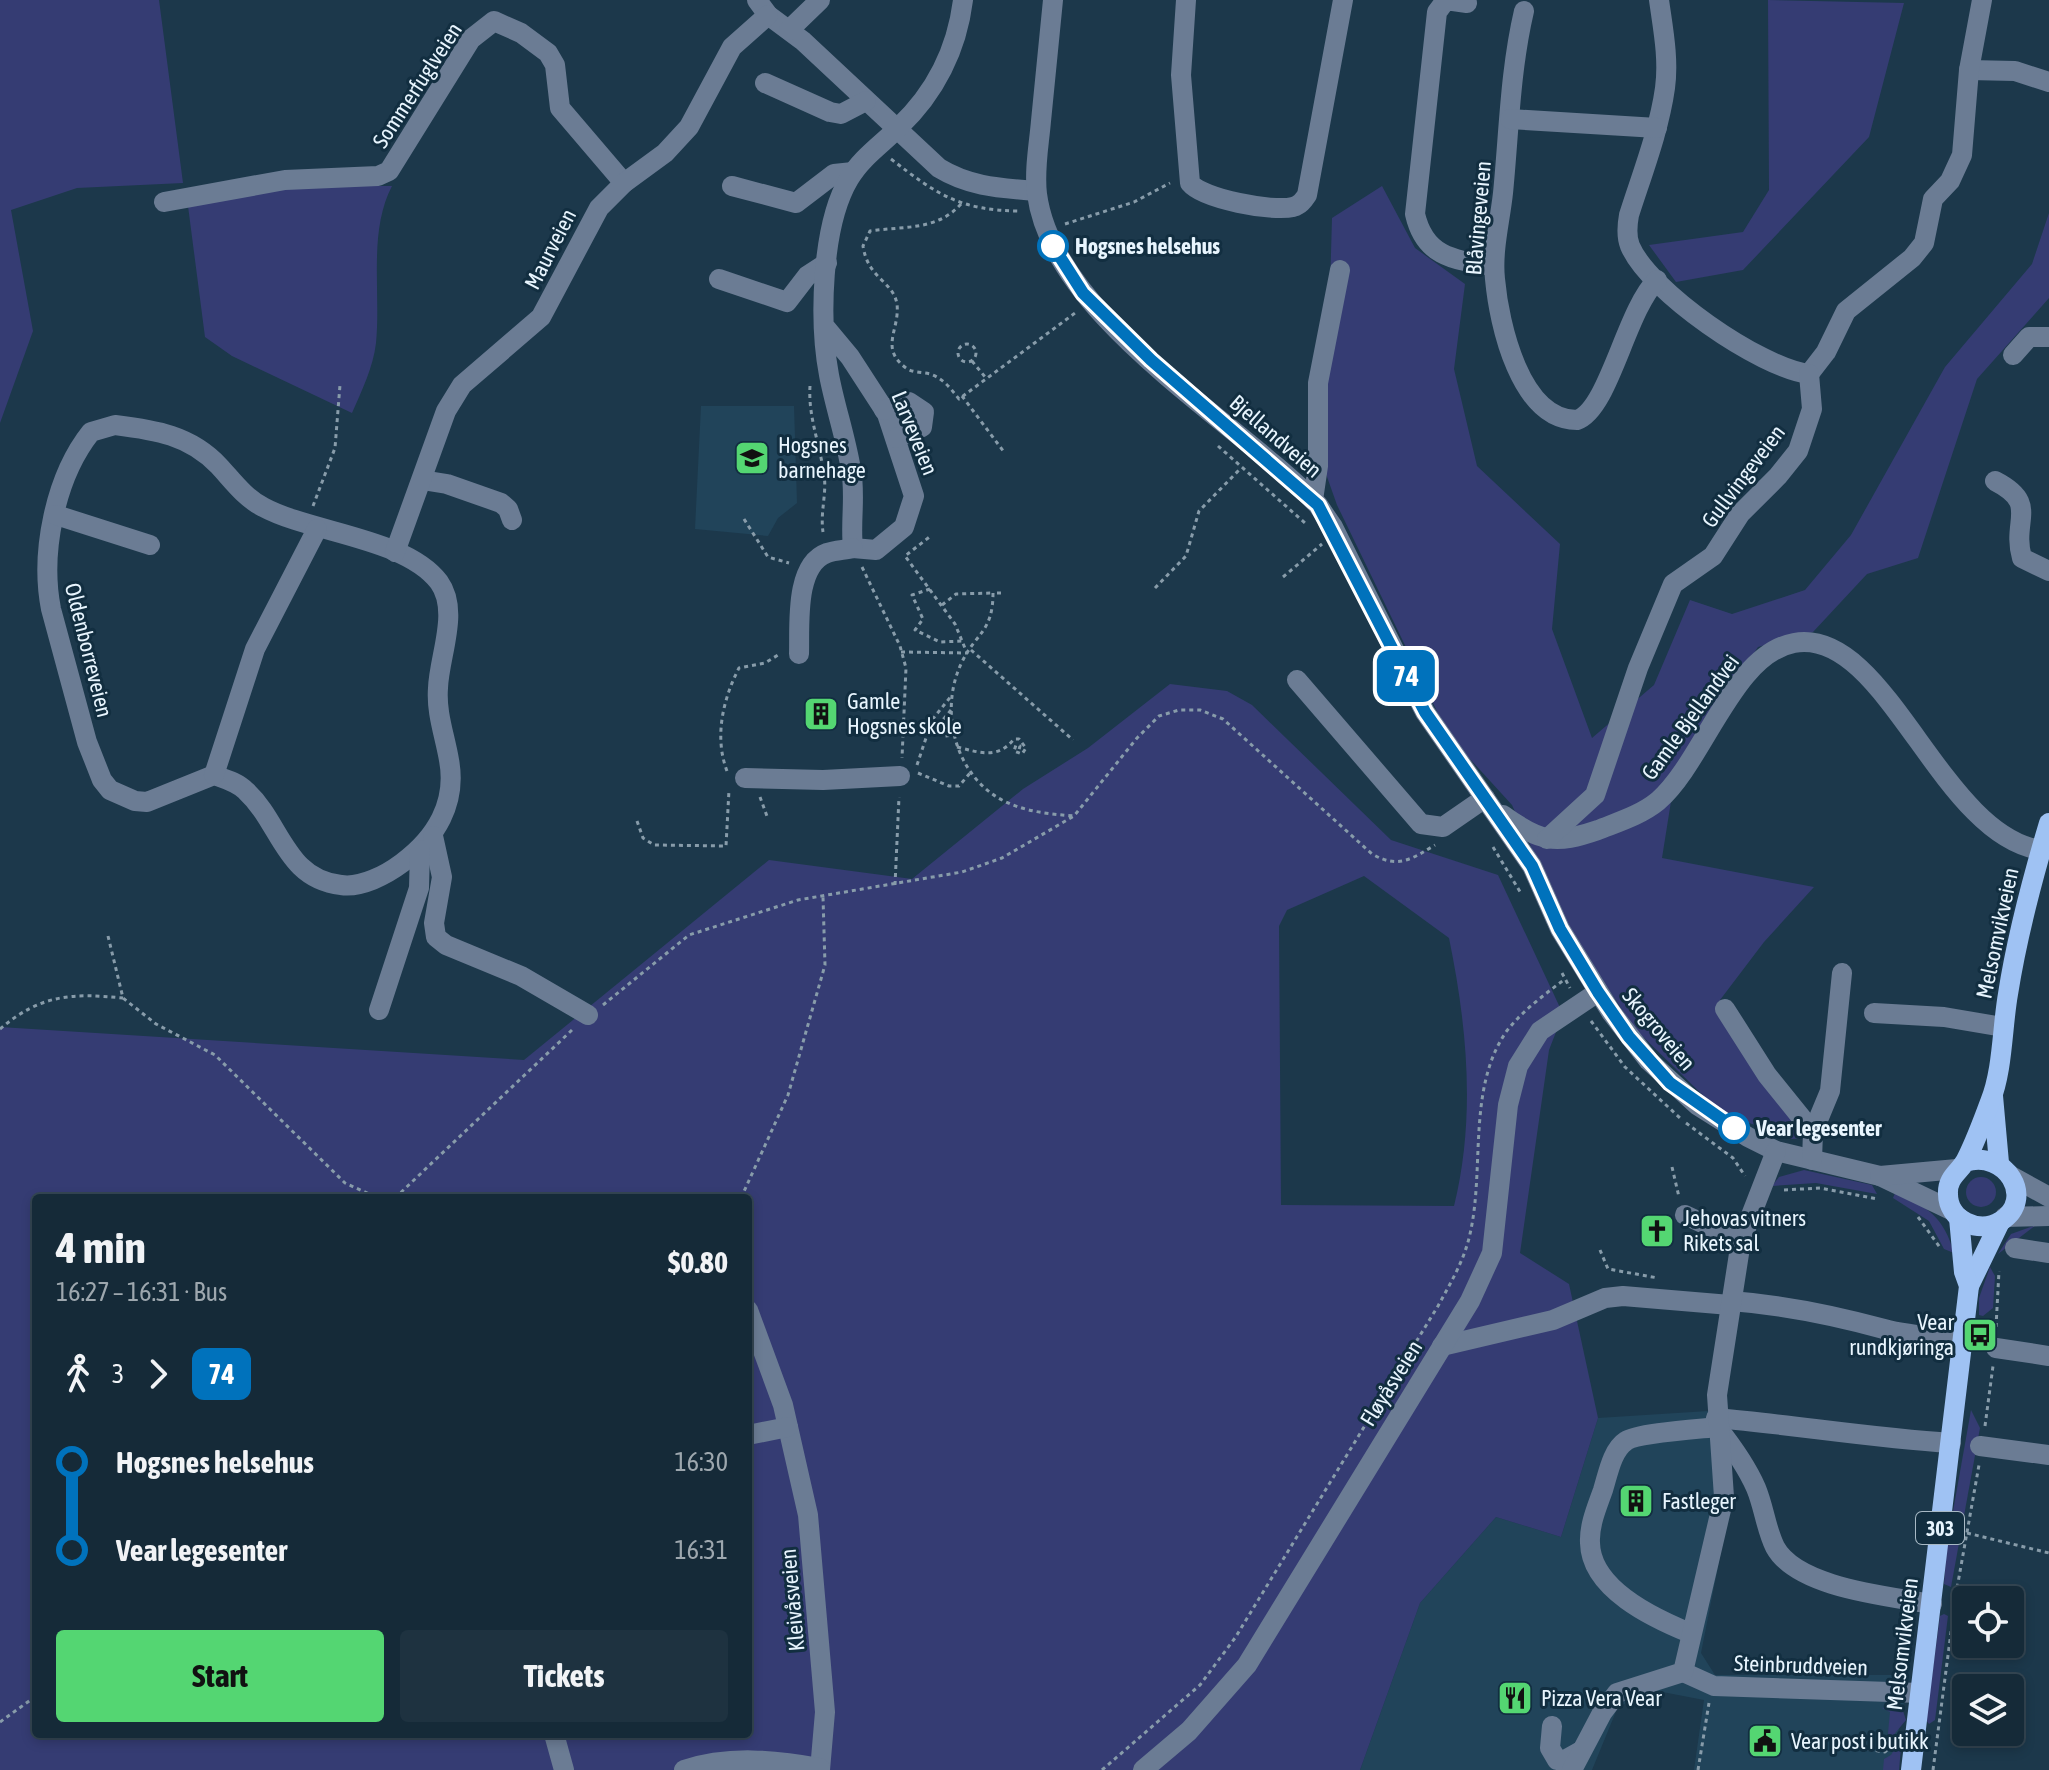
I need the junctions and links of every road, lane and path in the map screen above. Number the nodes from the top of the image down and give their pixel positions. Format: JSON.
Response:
{"nodes":[{"id":1,"x":820,"y":0,"type":"edge"},
{"id":2,"x":963,"y":0,"type":"edge"},
{"id":3,"x":1053,"y":0,"type":"edge"},
{"id":4,"x":1186,"y":0,"type":"edge"},
{"id":5,"x":1343,"y":0,"type":"edge"},
{"id":6,"x":1659,"y":0,"type":"edge"},
{"id":7,"x":1982,"y":0,"type":"edge"},
{"id":8,"x":1467,"y":3,"type":"dead end"},
{"id":9,"x":762,"y":8,"type":"edge"},
{"id":10,"x":1524,"y":11,"type":"dead end"},
{"id":11,"x":789,"y":30,"type":"junction"},
{"id":12,"x":1969,"y":70,"type":"junction"},
{"id":13,"x":2049,"y":82,"type":"edge"},
{"id":14,"x":765,"y":83,"type":"dead end"},
{"id":15,"x":866,"y":101,"type":"junction"},
{"id":16,"x":1510,"y":119,"type":"junction"},
{"id":17,"x":1657,"y":128,"type":"junction"},
{"id":18,"x":896,"y":130,"type":"junction"},
{"id":19,"x":853,"y":172,"type":"junction"},
{"id":20,"x":1187,"y":175,"type":"junction"},
{"id":21,"x":624,"y":183,"type":"junction"},
{"id":22,"x":732,"y":186,"type":"dead end"},
{"id":23,"x":1036,"y":191,"type":"junction"},
{"id":24,"x":164,"y":202,"type":"dead end"},
{"id":25,"x":961,"y":204,"type":"dead end"},
{"id":26,"x":1047,"y":231,"type":"junction"},
{"id":27,"x":827,"y":263,"type":"junction"},
{"id":28,"x":1494,"y":266,"type":"junction"},
{"id":29,"x":1340,"y":270,"type":"dead end"},
{"id":30,"x":719,"y":279,"type":"dead end"},
{"id":31,"x":1657,"y":280,"type":"junction"},
{"id":32,"x":1075,"y":313,"type":"dead end"},
{"id":33,"x":825,"y":327,"type":"junction"},
{"id":34,"x":2049,"y":337,"type":"edge"},
{"id":35,"x":2013,"y":355,"type":"dead end"},
{"id":36,"x":972,"y":361,"type":"junction"},
{"id":37,"x":1809,"y":374,"type":"junction"},
{"id":38,"x":986,"y":378,"type":"junction"},
{"id":39,"x":340,"y":385,"type":"dead end"},
{"id":40,"x":962,"y":396,"type":"junction"},
{"id":41,"x":884,"y":410,"type":"junction"},
{"id":42,"x":896,"y":438,"type":"junction"},
{"id":43,"x":1004,"y":452,"type":"dead end"},
{"id":44,"x":1242,"y":468,"type":"dead end"},
{"id":45,"x":422,"y":480,"type":"junction"},
{"id":46,"x":1995,"y":481,"type":"dead end"},
{"id":47,"x":1313,"y":500,"type":"junction"},
{"id":48,"x":56,"y":515,"type":"junction"},
{"id":49,"x":744,"y":519,"type":"dead end"},
{"id":50,"x":512,"y":520,"type":"dead end"},
{"id":51,"x":311,"y":526,"type":"junction"},
{"id":52,"x":932,"y":535,"type":"dead end"},
{"id":53,"x":1322,"y":544,"type":"dead end"},
{"id":54,"x":150,"y":545,"type":"dead end"},
{"id":55,"x":853,"y":548,"type":"junction"},
{"id":56,"x":395,"y":552,"type":"junction"},
{"id":57,"x":813,"y":565,"type":"junction"},
{"id":58,"x":2049,"y":571,"type":"edge"},
{"id":59,"x":1283,"y":577,"type":"dead end"},
{"id":60,"x":1155,"y":588,"type":"dead end"},
{"id":61,"x":930,"y":589,"type":"junction"},
{"id":62,"x":993,"y":593,"type":"junction"},
{"id":63,"x":1001,"y":593,"type":"dead end"},
{"id":64,"x":942,"y":605,"type":"junction"},
{"id":65,"x":800,"y":630,"type":"junction"},
{"id":66,"x":962,"y":641,"type":"junction"},
{"id":67,"x":969,"y":651,"type":"junction"},
{"id":68,"x":901,"y":652,"type":"junction"},
{"id":69,"x":799,"y":654,"type":"dead end"},
{"id":70,"x":1297,"y":680,"type":"dead end"},
{"id":71,"x":952,"y":695,"type":"junction"},
{"id":72,"x":951,"y":710,"type":"junction"},
{"id":73,"x":954,"y":735,"type":"junction"},
{"id":74,"x":1073,"y":740,"type":"dead end"},
{"id":75,"x":957,"y":747,"type":"junction"},
{"id":76,"x":1019,"y":750,"type":"dead end"},
{"id":77,"x":971,"y":772,"type":"junction"},
{"id":78,"x":905,"y":774,"type":"junction"},
{"id":79,"x":214,"y":775,"type":"junction"},
{"id":80,"x":745,"y":778,"type":"dead end"},
{"id":81,"x":1489,"y":804,"type":"junction"},
{"id":82,"x":1074,"y":816,"type":"junction"},
{"id":83,"x":637,"y":821,"type":"dead end"},
{"id":84,"x":2049,"y":823,"type":"edge"},
{"id":85,"x":1547,"y":839,"type":"junction"},
{"id":86,"x":426,"y":843,"type":"junction"},
{"id":87,"x":1437,"y":844,"type":"dead end"},
{"id":88,"x":2041,"y":850,"type":"junction"},
{"id":89,"x":1532,"y":866,"type":"joint"},
{"id":90,"x":895,"y":885,"type":"junction"},
{"id":91,"x":823,"y":897,"type":"junction"},
{"id":92,"x":108,"y":936,"type":"dead end"},
{"id":93,"x":1842,"y":973,"type":"dead end"},
{"id":94,"x":1565,"y":979,"type":"dead end"},
{"id":95,"x":1598,"y":992,"type":"junction"},
{"id":96,"x":123,"y":998,"type":"junction"},
{"id":97,"x":1725,"y":1009,"type":"dead end"},
{"id":98,"x":379,"y":1010,"type":"dead end"},
{"id":99,"x":1874,"y":1013,"type":"dead end"},
{"id":100,"x":588,"y":1015,"type":"junction"},
{"id":101,"x":2003,"y":1027,"type":"junction"},
{"id":102,"x":0,"y":1029,"type":"edge"},
{"id":103,"x":1993,"y":1096,"type":"junction"},
{"id":104,"x":1813,"y":1132,"type":"junction"},
{"id":105,"x":1776,"y":1151,"type":"junction"},
{"id":106,"x":1812,"y":1160,"type":"junction"},
{"id":107,"x":1961,"y":1166,"type":"junction"},
{"id":108,"x":2005,"y":1170,"type":"junction"},
{"id":109,"x":1880,"y":1176,"type":"junction"},
{"id":110,"x":369,"y":1194,"type":"edge"},
{"id":111,"x":399,"y":1194,"type":"edge"},
{"id":112,"x":743,"y":1194,"type":"edge"},
{"id":113,"x":2049,"y":1197,"type":"edge"},
{"id":114,"x":1685,"y":1215,"type":"dead end"},
{"id":115,"x":1956,"y":1215,"type":"junction"},
{"id":116,"x":2049,"y":1216,"type":"edge"},
{"id":117,"x":2002,"y":1220,"type":"junction"},
{"id":118,"x":1741,"y":1241,"type":"junction"},
{"id":119,"x":2015,"y":1248,"type":"joint"},
{"id":120,"x":1600,"y":1250,"type":"dead end"},
{"id":121,"x":2049,"y":1253,"type":"edge"},
{"id":122,"x":1662,"y":1278,"type":"dead end"},
{"id":123,"x":1969,"y":1286,"type":"junction"},
{"id":124,"x":1730,"y":1303,"type":"junction"},
{"id":125,"x":752,"y":1322,"type":"edge"},
{"id":126,"x":1964,"y":1340,"type":"junction"},
{"id":127,"x":1442,"y":1346,"type":"junction"},
{"id":128,"x":1996,"y":1348,"type":"junction"},
{"id":129,"x":2049,"y":1356,"type":"edge"},
{"id":130,"x":1716,"y":1422,"type":"junction"},
{"id":131,"x":788,"y":1427,"type":"junction"},
{"id":132,"x":752,"y":1434,"type":"edge"},
{"id":133,"x":1951,"y":1443,"type":"junction"},
{"id":134,"x":1980,"y":1446,"type":"junction"},
{"id":135,"x":2049,"y":1455,"type":"edge"},
{"id":136,"x":1967,"y":1533,"type":"junction"},
{"id":137,"x":2049,"y":1553,"type":"edge"},
{"id":138,"x":1932,"y":1604,"type":"junction"},
{"id":139,"x":1690,"y":1633,"type":"junction"},
{"id":140,"x":1683,"y":1672,"type":"junction"},
{"id":141,"x":1711,"y":1685,"type":"junction"},
{"id":142,"x":1920,"y":1693,"type":"junction"},
{"id":143,"x":32,"y":1699,"type":"edge"},
{"id":144,"x":0,"y":1722,"type":"edge"},
{"id":145,"x":1552,"y":1726,"type":"dead end"},
{"id":146,"x":555,"y":1738,"type":"edge"},
{"id":147,"x":1576,"y":1760,"type":"edge"},
{"id":148,"x":820,"y":1769,"type":"edge"},
{"id":149,"x":564,"y":1770,"type":"edge"},
{"id":150,"x":684,"y":1770,"type":"edge"},
{"id":151,"x":1102,"y":1770,"type":"edge"},
{"id":152,"x":1143,"y":1770,"type":"edge"},
{"id":153,"x":1698,"y":1770,"type":"edge"},
{"id":154,"x":1911,"y":1770,"type":"edge"},
{"id":155,"x":1933,"y":1770,"type":"edge"}],
"edges":[{"from":1,"to":11,"type":"street"},
{"from":2,"to":18,"type":"street"},
{"from":3,"to":23,"type":"street","name":"Bjellandveien"},
{"from":4,"to":20,"type":"street"},
{"from":5,"to":20,"type":"street"},
{"from":6,"to":17,"type":"street"},
{"from":7,"to":12,"type":"street"},
{"from":8,"to":28,"type":"street"},
{"from":9,"to":11,"type":"street"},
{"from":9,"to":21,"type":"street","name":"Maurveien"},
{"from":10,"to":16,"type":"street","name":"Blåvingeveien"},
{"from":11,"to":15,"type":"street"},
{"from":12,"to":13,"type":"street"},
{"from":12,"to":37,"type":"street"},
{"from":14,"to":15,"type":"street"},
{"from":15,"to":18,"type":"street"},
{"from":16,"to":17,"type":"street"},
{"from":16,"to":28,"type":"street","name":"Blåvingeveien"},
{"from":17,"to":31,"type":"street"},
{"from":18,"to":19,"type":"street"},
{"from":18,"to":23,"type":"street"},
{"from":19,"to":22,"type":"street"},
{"from":19,"to":27,"type":"street"},
{"from":20,"to":26,"type":"path"},
{"from":21,"to":24,"type":"street","name":"Sommerfuglveien"},
{"from":21,"to":45,"type":"street","name":"Maurveien"},
{"from":23,"to":26,"type":"street","name":"Bjellandveien"},
{"from":25,"to":40,"type":"path"},
{"from":26,"to":47,"type":"street","name":"Bjellandveien"},
{"from":27,"to":30,"type":"street"},
{"from":27,"to":33,"type":"street"},
{"from":28,"to":31,"type":"street","name":"Blåvingeveien"},
{"from":29,"to":47,"type":"street"},
{"from":31,"to":37,"type":"street"},
{"from":32,"to":38,"type":"path"},
{"from":33,"to":41,"type":"street","name":"Larveveien"},
{"from":33,"to":55,"type":"street"},
{"from":34,"to":35,"type":"street"},
{"from":36,"to":36,"type":"path"},
{"from":36,"to":38,"type":"path"},
{"from":37,"to":85,"type":"street","name":"Gullvingeveien"},
{"from":38,"to":40,"type":"path"},
{"from":39,"to":51,"type":"path"},
{"from":40,"to":43,"type":"path"},
{"from":41,"to":42,"type":"street","name":"Larveveien"},
{"from":41,"to":42,"type":"street"},
{"from":42,"to":55,"type":"street","name":"Larveveien"},
{"from":44,"to":60,"type":"path"},
{"from":45,"to":50,"type":"street"},
{"from":45,"to":56,"type":"street","name":"Maurveien"},
{"from":46,"to":58,"type":"street"},
{"from":47,"to":81,"type":"street","name":"Bjellandveien"},
{"from":48,"to":51,"type":"street","name":"Oldenborreveien"},
{"from":48,"to":54,"type":"street"},
{"from":48,"to":79,"type":"street","name":"Oldenborreveien"},
{"from":49,"to":57,"type":"path"},
{"from":51,"to":56,"type":"street","name":"Oldenborreveien"},
{"from":51,"to":79,"type":"street"},
{"from":52,"to":61,"type":"path"},
{"from":53,"to":59,"type":"path"},
{"from":55,"to":57,"type":"street","name":"Larveveien"},
{"from":55,"to":68,"type":"path"},
{"from":56,"to":86,"type":"street","name":"Oldenborreveien"},
{"from":57,"to":65,"type":"street"},
{"from":61,"to":64,"type":"path"},
{"from":61,"to":66,"type":"path"},
{"from":62,"to":63,"type":"path"},
{"from":62,"to":64,"type":"path"},
{"from":62,"to":67,"type":"path"},
{"from":64,"to":66,"type":"path"},
{"from":65,"to":69,"type":"street"},
{"from":65,"to":83,"type":"path"},
{"from":66,"to":67,"type":"path"},
{"from":67,"to":68,"type":"path"},
{"from":67,"to":71,"type":"path"},
{"from":67,"to":74,"type":"path"},
{"from":68,"to":78,"type":"path"},
{"from":70,"to":81,"type":"street"},
{"from":71,"to":72,"type":"path"},
{"from":71,"to":78,"type":"path"},
{"from":72,"to":73,"type":"path"},
{"from":72,"to":73,"type":"path"},
{"from":73,"to":75,"type":"path"},
{"from":75,"to":76,"type":"path"},
{"from":75,"to":77,"type":"path"},
{"from":77,"to":78,"type":"path"},
{"from":77,"to":82,"type":"path"},
{"from":78,"to":80,"type":"street"},
{"from":78,"to":90,"type":"path"},
{"from":79,"to":86,"type":"street"},
{"from":81,"to":85,"type":"street"},
{"from":81,"to":89,"type":"street","name":"Bjellandveien"},
{"from":82,"to":87,"type":"path"},
{"from":82,"to":90,"type":"path"},
{"from":84,"to":88,"type":"main road","number":"303"},
{"from":85,"to":88,"type":"street","name":"Gamle Bjellandvei"},
{"from":86,"to":98,"type":"street","name":"Oldenborreveien"},
{"from":86,"to":100,"type":"street"},
{"from":88,"to":101,"type":"main road","name":"Melsomvikveien","number":"303"},
{"from":89,"to":95,"type":"street","name":"Skogroveien"},
{"from":90,"to":91,"type":"path"},
{"from":91,"to":100,"type":"path"},
{"from":91,"to":112,"type":"path"},
{"from":92,"to":96,"type":"path"},
{"from":93,"to":104,"type":"street"},
{"from":94,"to":151,"type":"path"},
{"from":95,"to":105,"type":"street","name":"Skogroveien"},
{"from":95,"to":127,"type":"street","name":"Fløyåsveien"},
{"from":96,"to":102,"type":"path"},
{"from":96,"to":110,"type":"path"},
{"from":97,"to":104,"type":"street"},
{"from":99,"to":101,"type":"street","name":"Melsomvikveien"},
{"from":100,"to":111,"type":"path"},
{"from":101,"to":103,"type":"main road","name":"Melsomvikveien","number":"303"},
{"from":103,"to":107,"type":"main road","name":"Melsomvikveien","number":"303"},
{"from":103,"to":108,"type":"main road","name":"Melsomvikveien","number":"303"},
{"from":104,"to":106,"type":"street"},
{"from":105,"to":106,"type":"street","name":"Skogroveien"},
{"from":105,"to":118,"type":"street"},
{"from":106,"to":109,"type":"street","name":"Skogroveien"},
{"from":107,"to":108,"type":"main road"},
{"from":107,"to":109,"type":"street","name":"Skogroveien"},
{"from":107,"to":115,"type":"main road","name":"Melsomvikveien","number":"303"},
{"from":108,"to":113,"type":"street"},
{"from":108,"to":117,"type":"main road","name":"Melsomvikveien","number":"303"},
{"from":109,"to":115,"type":"street","name":"Skogroveien"},
{"from":114,"to":118,"type":"street"},
{"from":115,"to":117,"type":"main road"},
{"from":115,"to":123,"type":"main road","name":"Melsomvikveien","number":"303"},
{"from":116,"to":117,"type":"street"},
{"from":117,"to":123,"type":"main road","name":"Melsomvikveien","number":"303"},
{"from":118,"to":124,"type":"street"},
{"from":119,"to":121,"type":"street"},
{"from":119,"to":128,"type":"path"},
{"from":120,"to":122,"type":"path"},
{"from":123,"to":126,"type":"main road","name":"Melsomvikveien","number":"303"},
{"from":124,"to":126,"type":"street"},
{"from":124,"to":127,"type":"street"},
{"from":124,"to":130,"type":"street"},
{"from":125,"to":131,"type":"street","name":"Kleivåsveien"},
{"from":126,"to":133,"type":"main road","name":"Melsomvikveien","number":"303"},
{"from":127,"to":152,"type":"street","name":"Fløyåsveien"},
{"from":128,"to":129,"type":"street"},
{"from":128,"to":134,"type":"path"},
{"from":130,"to":133,"type":"street"},
{"from":130,"to":138,"type":"street"},
{"from":130,"to":139,"type":"street"},
{"from":130,"to":139,"type":"street"},
{"from":131,"to":132,"type":"street"},
{"from":131,"to":148,"type":"street","name":"Kleivåsveien"},
{"from":133,"to":138,"type":"main road","name":"Melsomvikveien","number":"303"},
{"from":134,"to":135,"type":"street"},
{"from":134,"to":136,"type":"path"},
{"from":136,"to":137,"type":"path"},
{"from":136,"to":155,"type":"path"},
{"from":138,"to":142,"type":"main road","name":"Melsomvikveien","number":"303"},
{"from":139,"to":140,"type":"street"},
{"from":140,"to":141,"type":"street","name":"Steinbruddveien"},
{"from":140,"to":147,"type":"street"},
{"from":141,"to":142,"type":"street","name":"Steinbruddveien"},
{"from":141,"to":153,"type":"path"},
{"from":142,"to":154,"type":"main road","name":"Melsomvikveien","number":"303"},
{"from":143,"to":144,"type":"path"},
{"from":145,"to":147,"type":"street"},
{"from":146,"to":149,"type":"street"},
{"from":148,"to":150,"type":"street"}]}
